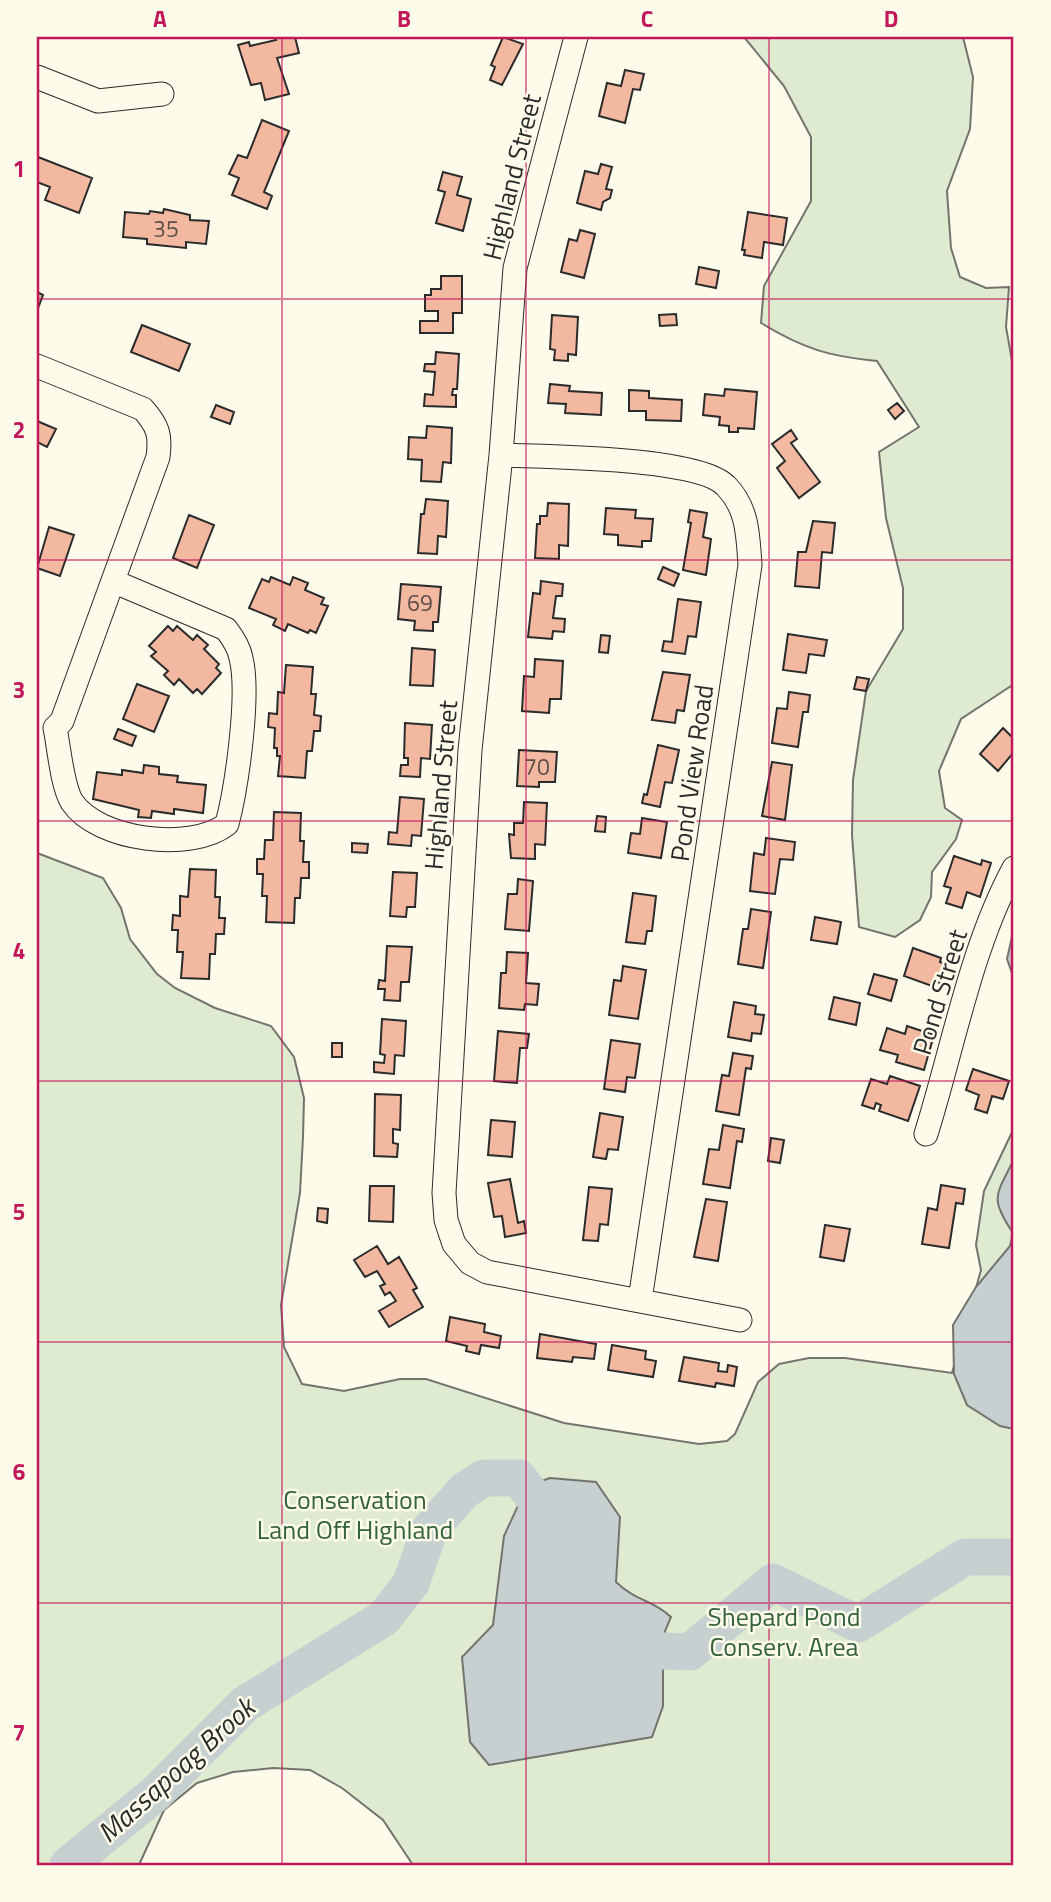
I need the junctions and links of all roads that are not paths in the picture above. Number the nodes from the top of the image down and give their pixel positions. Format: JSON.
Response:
{"nodes":[{"id":1,"x":576,"y":37,"type":"edge"},
{"id":2,"x":37,"y":77,"type":"edge"},
{"id":3,"x":162,"y":94,"type":"dead end"},
{"id":4,"x":37,"y":366,"type":"edge"},
{"id":5,"x":501,"y":455,"type":"junction"},
{"id":6,"x":115,"y":582,"type":"junction"},
{"id":7,"x":46,"y":726,"type":"edge"},
{"id":8,"x":1014,"y":869,"type":"edge"},
{"id":9,"x":926,"y":1134,"type":"dead end"},
{"id":10,"x":640,"y":1300,"type":"junction"},
{"id":11,"x":740,"y":1320,"type":"dead end"}],
"edges":[{"from":1,"to":5,"type":"street","name":"Highland Street"},
{"from":2,"to":3,"type":"street"},
{"from":4,"to":6,"type":"street"},
{"from":5,"to":10,"type":"street","name":"Highland Street"},
{"from":5,"to":10,"type":"street","name":"Pond View Road"},
{"from":6,"to":7,"type":"street"},
{"from":6,"to":7,"type":"street"},
{"from":8,"to":9,"type":"street","name":"Pond Street"},
{"from":10,"to":11,"type":"street","name":"Highland Street"}]}
